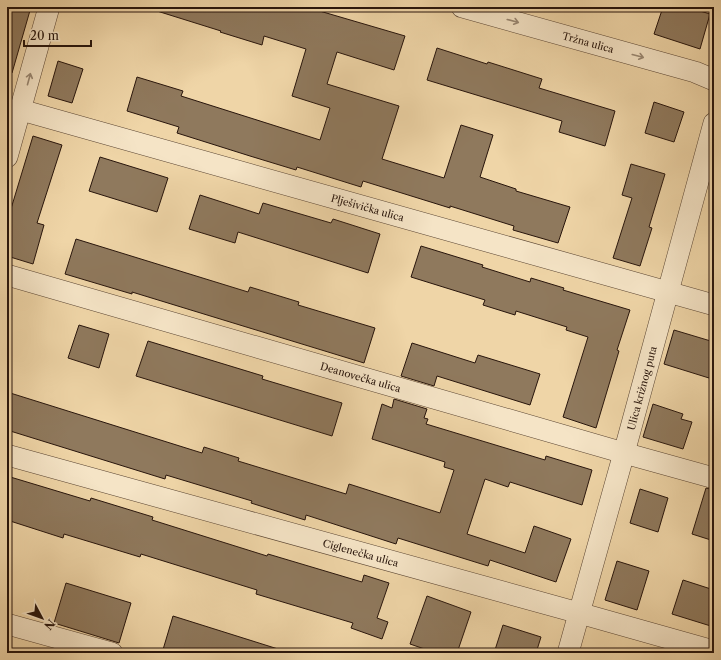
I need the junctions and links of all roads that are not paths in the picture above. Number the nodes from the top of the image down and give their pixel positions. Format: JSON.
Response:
{"nodes":[{"id":1,"x":49,"y":7,"type":"edge"},
{"id":2,"x":462,"y":7,"type":"edge"},
{"id":3,"x":714,"y":80,"type":"edge"},
{"id":4,"x":21,"y":110,"type":"junction"},
{"id":5,"x":714,"y":123,"type":"edge"},
{"id":6,"x":7,"y":157,"type":"edge"},
{"id":7,"x":7,"y":275,"type":"edge"},
{"id":8,"x":667,"y":292,"type":"junction"},
{"id":9,"x":714,"y":305,"type":"edge"},
{"id":10,"x":624,"y":453,"type":"junction"},
{"id":11,"x":7,"y":455,"type":"edge"},
{"id":12,"x":714,"y":478,"type":"edge"},
{"id":13,"x":579,"y":613,"type":"junction"},
{"id":14,"x":7,"y":624,"type":"edge"},
{"id":15,"x":714,"y":651,"type":"edge"},
{"id":16,"x":112,"y":653,"type":"edge"},
{"id":17,"x":568,"y":653,"type":"edge"}],
"edges":[{"from":4,"to":1,"type":"street","one_way":true},
{"from":2,"to":3,"type":"street","name":"Tržna ulica","one_way":true},
{"from":4,"to":6,"type":"street"},
{"from":4,"to":8,"type":"street","name":"Plješivička ulica"},
{"from":5,"to":8,"type":"street","name":"Ulica križnog puta"},
{"from":7,"to":10,"type":"street","name":"Deanovečka ulica"},
{"from":8,"to":9,"type":"street","name":"Plješivička ulica"},
{"from":8,"to":10,"type":"street","name":"Ulica križnog puta"},
{"from":10,"to":12,"type":"street","name":"Deanovečka ulica"},
{"from":10,"to":13,"type":"street","name":"Ulica križnog puta"},
{"from":11,"to":13,"type":"street","name":"Ciglenečka ulica"},
{"from":13,"to":15,"type":"street","name":"Ciglenečka ulica"},
{"from":13,"to":17,"type":"street","name":"Ulica križnog puta"},
{"from":14,"to":16,"type":"street"}]}
